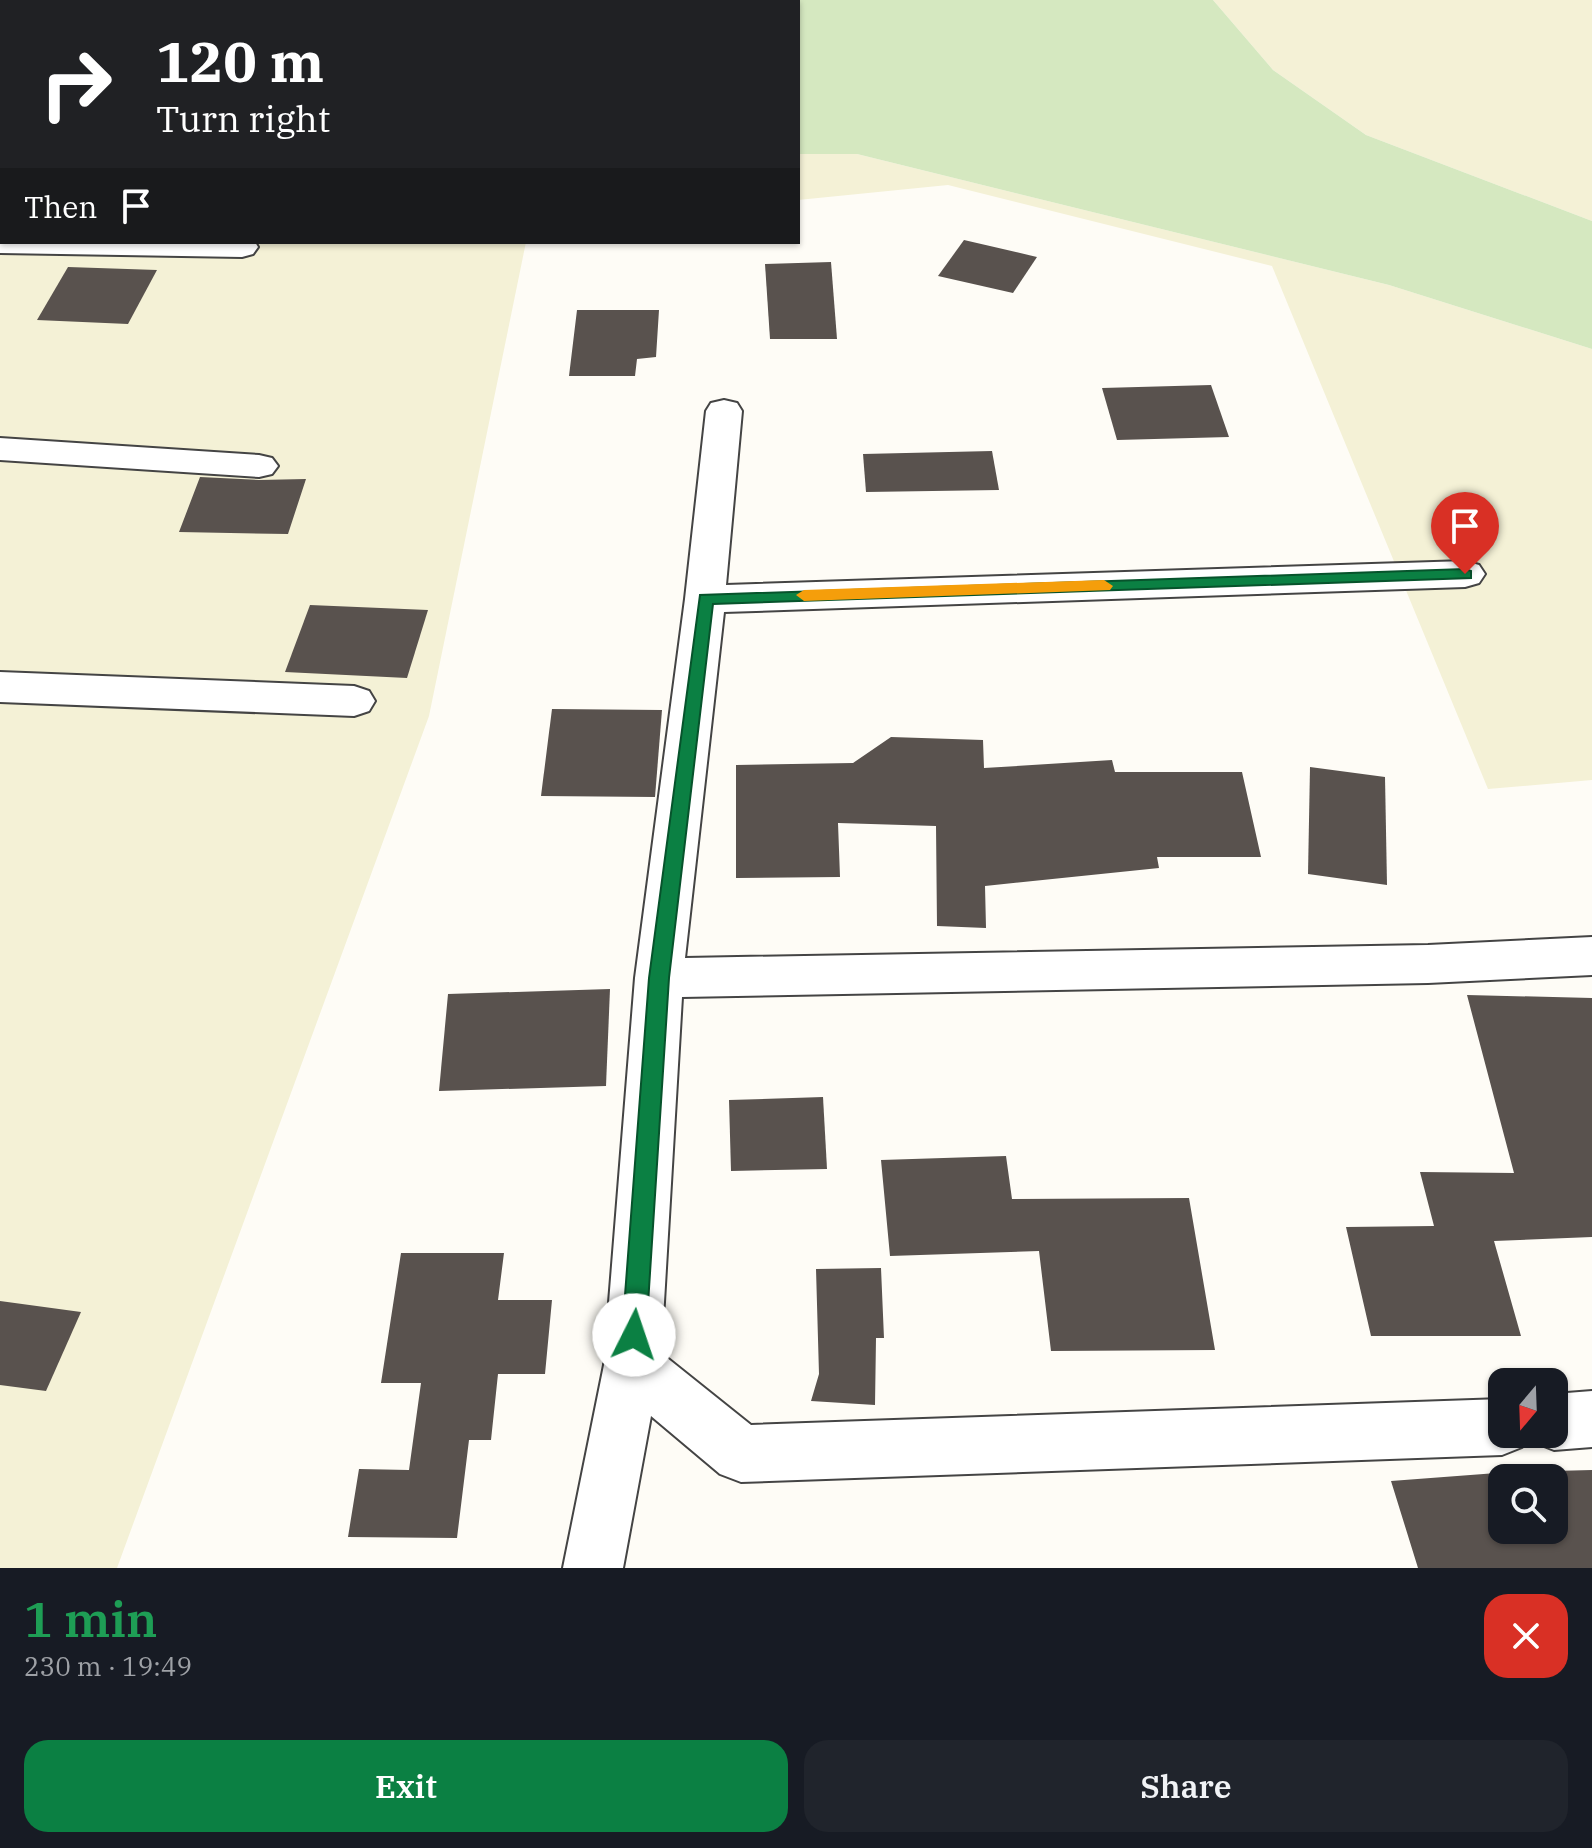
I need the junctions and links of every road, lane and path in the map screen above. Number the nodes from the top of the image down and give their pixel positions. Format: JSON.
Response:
{"nodes":[{"id":1,"x":60,"y":244,"type":"edge"},
{"id":2,"x":242,"y":247,"type":"dead end"},
{"id":3,"x":724,"y":411,"type":"dead end"},
{"id":4,"x":0,"y":449,"type":"edge"},
{"id":5,"x":259,"y":466,"type":"dead end"},
{"id":6,"x":1465,"y":574,"type":"dead end"},
{"id":7,"x":705,"y":599,"type":"junction"},
{"id":8,"x":0,"y":687,"type":"edge"},
{"id":9,"x":354,"y":701,"type":"dead end"},
{"id":10,"x":1592,"y":956,"type":"edge"},
{"id":11,"x":659,"y":978,"type":"junction"},
{"id":12,"x":632,"y":1365,"type":"junction"},
{"id":13,"x":1592,"y":1419,"type":"edge"},
{"id":14,"x":1568,"y":1421,"type":"edge"},
{"id":15,"x":1488,"y":1427,"type":"edge"},
{"id":16,"x":593,"y":1568,"type":"edge"}],
"edges":[{"from":1,"to":2,"type":"street"},
{"from":3,"to":7,"type":"street"},
{"from":4,"to":5,"type":"street"},
{"from":6,"to":7,"type":"street"},
{"from":7,"to":11,"type":"street"},
{"from":8,"to":9,"type":"street"},
{"from":10,"to":11,"type":"street"},
{"from":11,"to":12,"type":"street"},
{"from":12,"to":15,"type":"street"},
{"from":12,"to":16,"type":"street"},
{"from":13,"to":14,"type":"street"}]}
